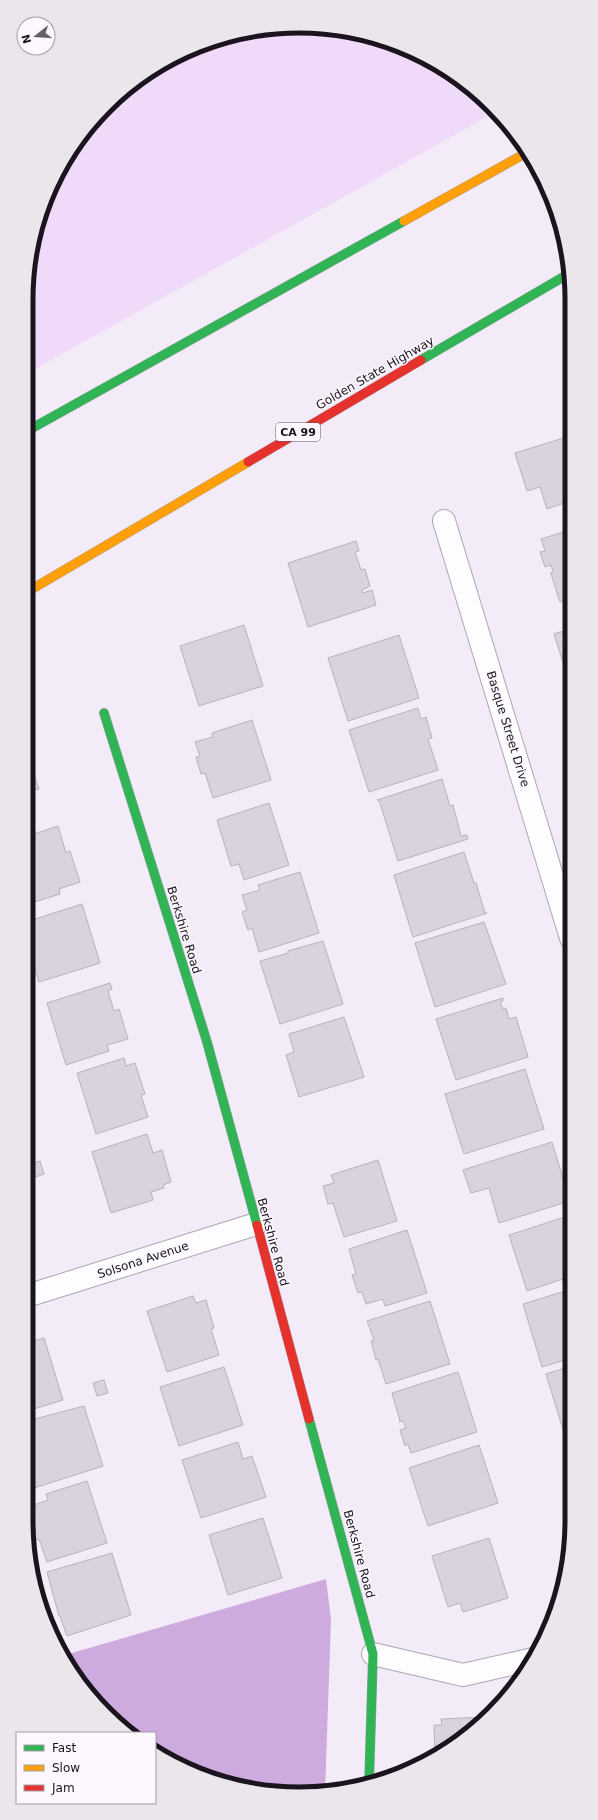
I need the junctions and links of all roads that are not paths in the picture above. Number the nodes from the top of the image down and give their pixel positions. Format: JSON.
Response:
{"nodes":[{"id":1,"x":522,"y":155,"type":"edge"},
{"id":2,"x":564,"y":277,"type":"edge"},
{"id":3,"x":33,"y":427,"type":"edge"},
{"id":4,"x":444,"y":521,"type":"dead end"},
{"id":5,"x":33,"y":588,"type":"edge"},
{"id":6,"x":104,"y":713,"type":"dead end"},
{"id":7,"x":565,"y":918,"type":"edge"},
{"id":8,"x":256,"y":1224,"type":"junction"},
{"id":9,"x":33,"y":1295,"type":"edge"},
{"id":10,"x":373,"y":1654,"type":"junction"},
{"id":11,"x":525,"y":1661,"type":"edge"},
{"id":12,"x":369,"y":1778,"type":"edge"}],
"edges":[{"from":1,"to":3,"type":"main road"},
{"from":2,"to":5,"type":"main road","name":"Golden State Highway","number":"CA 99"},
{"from":4,"to":7,"type":"street","name":"Basque Street Drive"},
{"from":6,"to":8,"type":"main road","name":"Berkshire Road"},
{"from":8,"to":9,"type":"street","name":"Solsona Avenue"},
{"from":8,"to":10,"type":"main road","name":"Berkshire Road"},
{"from":10,"to":11,"type":"street"},
{"from":10,"to":12,"type":"main road","name":"Berkshire Road"}]}
